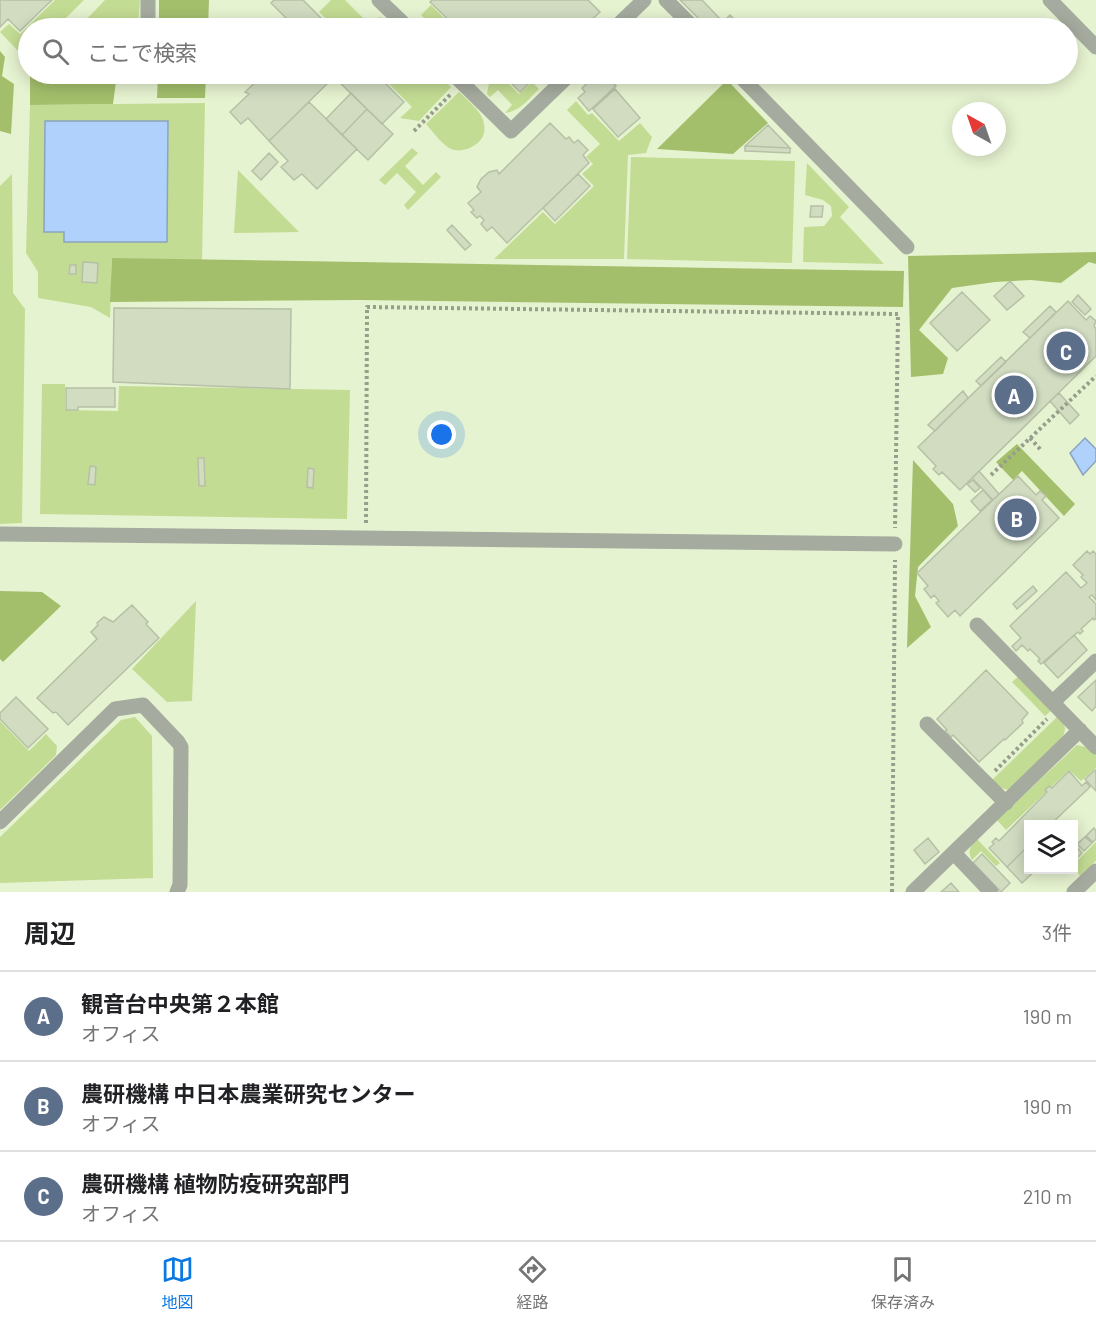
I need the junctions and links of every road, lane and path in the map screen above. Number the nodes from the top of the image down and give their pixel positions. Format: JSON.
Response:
{"nodes":[{"id":1,"x":148,"y":0,"type":"edge"},
{"id":2,"x":379,"y":0,"type":"edge"},
{"id":3,"x":644,"y":0,"type":"edge"},
{"id":4,"x":666,"y":0,"type":"edge"},
{"id":5,"x":1050,"y":0,"type":"edge"},
{"id":6,"x":148,"y":18,"type":"edge"},
{"id":7,"x":398,"y":18,"type":"edge"},
{"id":8,"x":625,"y":18,"type":"edge"},
{"id":9,"x":684,"y":18,"type":"edge"},
{"id":10,"x":1068,"y":18,"type":"edge"},
{"id":11,"x":1078,"y":29,"type":"edge"},
{"id":12,"x":1096,"y":47,"type":"edge"},
{"id":13,"x":453,"y":84,"type":"edge"},
{"id":14,"x":464,"y":84,"type":"edge"},
{"id":15,"x":560,"y":84,"type":"edge"},
{"id":16,"x":748,"y":84,"type":"edge"},
{"id":17,"x":414,"y":131,"type":"dead end"},
{"id":18,"x":907,"y":247,"type":"dead end"},
{"id":19,"x":1096,"y":376,"type":"edge"},
{"id":20,"x":1030,"y":438,"type":"junction"},
{"id":21,"x":1041,"y":450,"type":"dead end"},
{"id":22,"x":991,"y":475,"type":"dead end"},
{"id":23,"x":0,"y":534,"type":"edge"},
{"id":24,"x":366,"y":538,"type":"junction"},
{"id":25,"x":895,"y":544,"type":"junction"},
{"id":26,"x":977,"y":625,"type":"dead end"},
{"id":27,"x":1096,"y":661,"type":"edge"},
{"id":28,"x":1056,"y":706,"type":"junction"},
{"id":29,"x":927,"y":724,"type":"dead end"},
{"id":30,"x":1080,"y":730,"type":"junction"},
{"id":31,"x":1096,"y":747,"type":"edge"},
{"id":32,"x":985,"y":781,"type":"junction"},
{"id":33,"x":1006,"y":802,"type":"junction"},
{"id":34,"x":0,"y":822,"type":"edge"},
{"id":35,"x":954,"y":853,"type":"junction"},
{"id":36,"x":1096,"y":871,"type":"edge"},
{"id":37,"x":177,"y":892,"type":"edge"},
{"id":38,"x":892,"y":892,"type":"edge"},
{"id":39,"x":913,"y":892,"type":"edge"},
{"id":40,"x":991,"y":892,"type":"edge"},
{"id":41,"x":1074,"y":892,"type":"edge"}],
"edges":[{"from":1,"to":6,"type":"lane"},
{"from":2,"to":7,"type":"lane"},
{"from":3,"to":8,"type":"lane"},
{"from":4,"to":9,"type":"lane"},
{"from":5,"to":10,"type":"lane"},
{"from":11,"to":12,"type":"lane"},
{"from":13,"to":17,"type":"path"},
{"from":14,"to":15,"type":"lane"},
{"from":16,"to":18,"type":"lane"},
{"from":19,"to":20,"type":"path"},
{"from":20,"to":21,"type":"path"},
{"from":20,"to":22,"type":"path"},
{"from":23,"to":24,"type":"lane"},
{"from":24,"to":25,"type":"lane"},
{"from":24,"to":25,"type":"path"},
{"from":25,"to":38,"type":"path"},
{"from":26,"to":28,"type":"lane"},
{"from":27,"to":28,"type":"lane"},
{"from":28,"to":30,"type":"lane"},
{"from":28,"to":32,"type":"path"},
{"from":29,"to":32,"type":"lane"},
{"from":30,"to":31,"type":"lane"},
{"from":30,"to":33,"type":"lane"},
{"from":32,"to":33,"type":"lane"},
{"from":33,"to":35,"type":"lane"},
{"from":34,"to":37,"type":"lane"},
{"from":35,"to":39,"type":"lane"},
{"from":35,"to":40,"type":"lane"},
{"from":36,"to":41,"type":"lane"}]}
